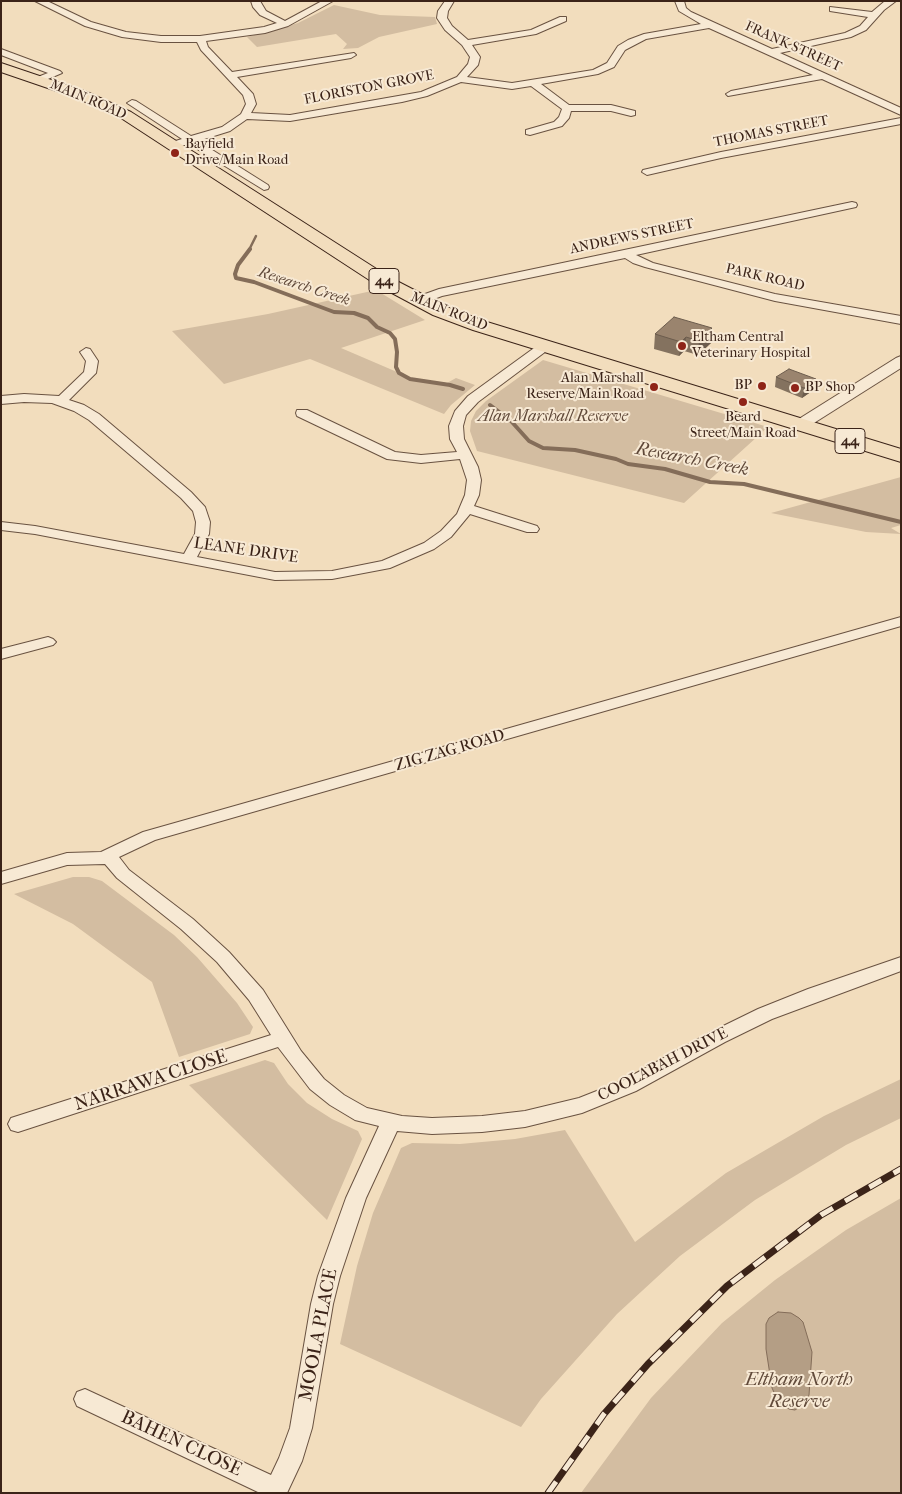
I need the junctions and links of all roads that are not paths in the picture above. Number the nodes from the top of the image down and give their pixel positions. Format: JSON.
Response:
{"nodes":[{"id":1,"x":255,"y":1,"type":"edge"},
{"id":2,"x":329,"y":1,"type":"edge"},
{"id":3,"x":450,"y":1,"type":"edge"},
{"id":4,"x":678,"y":1,"type":"edge"},
{"id":5,"x":892,"y":1,"type":"edge"},
{"id":6,"x":43,"y":2,"type":"edge"},
{"id":7,"x":833,"y":9,"type":"dead end"},
{"id":8,"x":874,"y":15,"type":"junction"},
{"id":9,"x":563,"y":19,"type":"dead end"},
{"id":10,"x":285,"y":24,"type":"junction"},
{"id":11,"x":710,"y":26,"type":"junction"},
{"id":12,"x":200,"y":39,"type":"junction"},
{"id":13,"x":466,"y":43,"type":"junction"},
{"id":14,"x":1,"y":52,"type":"edge"},
{"id":15,"x":772,"y":52,"type":"junction"},
{"id":16,"x":351,"y":55,"type":"dead end"},
{"id":17,"x":1,"y":67,"type":"edge"},
{"id":18,"x":230,"y":75,"type":"junction"},
{"id":19,"x":824,"y":76,"type":"junction"},
{"id":20,"x":460,"y":79,"type":"junction"},
{"id":21,"x":38,"y":80,"type":"junction"},
{"id":22,"x":533,"y":83,"type":"junction"},
{"id":23,"x":731,"y":94,"type":"dead end"},
{"id":24,"x":132,"y":103,"type":"dead end"},
{"id":25,"x":567,"y":108,"type":"junction"},
{"id":26,"x":901,"y":112,"type":"edge"},
{"id":27,"x":631,"y":113,"type":"dead end"},
{"id":28,"x":245,"y":116,"type":"junction"},
{"id":29,"x":901,"y":121,"type":"edge"},
{"id":30,"x":530,"y":132,"type":"dead end"},
{"id":31,"x":190,"y":140,"type":"junction"},
{"id":32,"x":173,"y":145,"type":"junction"},
{"id":33,"x":647,"y":172,"type":"dead end"},
{"id":34,"x":264,"y":187,"type":"dead end"},
{"id":35,"x":852,"y":205,"type":"dead end"},
{"id":36,"x":627,"y":254,"type":"junction"},
{"id":37,"x":418,"y":301,"type":"junction"},
{"id":38,"x":901,"y":320,"type":"edge"},
{"id":39,"x":545,"y":346,"type":"junction"},
{"id":40,"x":86,"y":352,"type":"dead end"},
{"id":41,"x":901,"y":361,"type":"edge"},
{"id":42,"x":1,"y":400,"type":"edge"},
{"id":43,"x":61,"y":401,"type":"junction"},
{"id":44,"x":301,"y":413,"type":"dead end"},
{"id":45,"x":800,"y":425,"type":"junction"},
{"id":46,"x":464,"y":455,"type":"junction"},
{"id":47,"x":901,"y":456,"type":"edge"},
{"id":48,"x":468,"y":509,"type":"junction"},
{"id":49,"x":1,"y":526,"type":"edge"},
{"id":50,"x":532,"y":528,"type":"dead end"},
{"id":51,"x":188,"y":560,"type":"junction"},
{"id":52,"x":901,"y":621,"type":"edge"},
{"id":53,"x":48,"y":642,"type":"dead end"},
{"id":54,"x":1,"y":654,"type":"edge"},
{"id":55,"x":108,"y":856,"type":"junction"},
{"id":56,"x":1,"y":878,"type":"edge"},
{"id":57,"x":901,"y":964,"type":"edge"},
{"id":58,"x":284,"y":1038,"type":"junction"},
{"id":59,"x":391,"y":1122,"type":"junction"},
{"id":60,"x":18,"y":1124,"type":"dead end"},
{"id":61,"x":85,"y":1399,"type":"dead end"},
{"id":62,"x":275,"y":1491,"type":"edge"}],
"edges":[{"from":1,"to":10,"type":"street"},
{"from":2,"to":10,"type":"street"},
{"from":3,"to":13,"type":"street"},
{"from":4,"to":11,"type":"street","name":"FRANK STREET"},
{"from":5,"to":8,"type":"street"},
{"from":6,"to":12,"type":"street"},
{"from":7,"to":8,"type":"street"},
{"from":8,"to":15,"type":"street"},
{"from":9,"to":13,"type":"street"},
{"from":10,"to":12,"type":"street"},
{"from":11,"to":15,"type":"street","name":"FRANK STREET"},
{"from":11,"to":22,"type":"street"},
{"from":12,"to":18,"type":"street"},
{"from":13,"to":20,"type":"street","name":"FLORISTON GROVE"},
{"from":14,"to":21,"type":"street","name":"MAIN ROAD"},
{"from":15,"to":19,"type":"street","name":"FRANK STREET"},
{"from":16,"to":18,"type":"street"},
{"from":17,"to":21,"type":"main road","name":"MAIN ROAD","number":"44"},
{"from":18,"to":28,"type":"street"},
{"from":19,"to":23,"type":"street"},
{"from":19,"to":26,"type":"street","name":"FRANK STREET"},
{"from":20,"to":22,"type":"street"},
{"from":20,"to":28,"type":"street","name":"FLORISTON GROVE"},
{"from":21,"to":32,"type":"main road","name":"MAIN ROAD","number":"44"},
{"from":22,"to":25,"type":"street"},
{"from":24,"to":31,"type":"street","name":"MAIN ROAD"},
{"from":25,"to":27,"type":"street"},
{"from":25,"to":30,"type":"street"},
{"from":28,"to":31,"type":"street"},
{"from":29,"to":33,"type":"street","name":"THOMAS STREET"},
{"from":31,"to":32,"type":"street"},
{"from":31,"to":34,"type":"street","name":"MAIN ROAD"},
{"from":32,"to":37,"type":"main road","name":"MAIN ROAD","number":"44"},
{"from":35,"to":36,"type":"street","name":"ANDREWS STREET"},
{"from":36,"to":37,"type":"street","name":"ANDREWS STREET"},
{"from":36,"to":38,"type":"street","name":"PARK ROAD"},
{"from":37,"to":39,"type":"main road","name":"MAIN ROAD","number":"44"},
{"from":39,"to":45,"type":"main road","name":"MAIN ROAD","number":"44"},
{"from":39,"to":46,"type":"street","name":"LEANE DRIVE"},
{"from":40,"to":43,"type":"street"},
{"from":41,"to":45,"type":"street"},
{"from":42,"to":43,"type":"street"},
{"from":43,"to":51,"type":"street"},
{"from":44,"to":46,"type":"street"},
{"from":45,"to":47,"type":"main road","name":"MAIN ROAD","number":"44"},
{"from":46,"to":48,"type":"street","name":"LEANE DRIVE"},
{"from":48,"to":50,"type":"street"},
{"from":48,"to":51,"type":"street","name":"LEANE DRIVE"},
{"from":49,"to":51,"type":"street","name":"LEANE DRIVE"},
{"from":52,"to":55,"type":"street","name":"ZIG ZAG ROAD"},
{"from":53,"to":54,"type":"street"},
{"from":55,"to":56,"type":"street","name":"ZIG ZAG ROAD"},
{"from":55,"to":58,"type":"street","name":"COOLABAH DRIVE"},
{"from":57,"to":59,"type":"street","name":"COOLABAH DRIVE"},
{"from":58,"to":59,"type":"street","name":"COOLABAH DRIVE"},
{"from":58,"to":60,"type":"street","name":"NARRAWA CLOSE"},
{"from":59,"to":62,"type":"street","name":"MOOLA PLACE"},
{"from":61,"to":62,"type":"street","name":"BAHEN CLOSE"}]}
